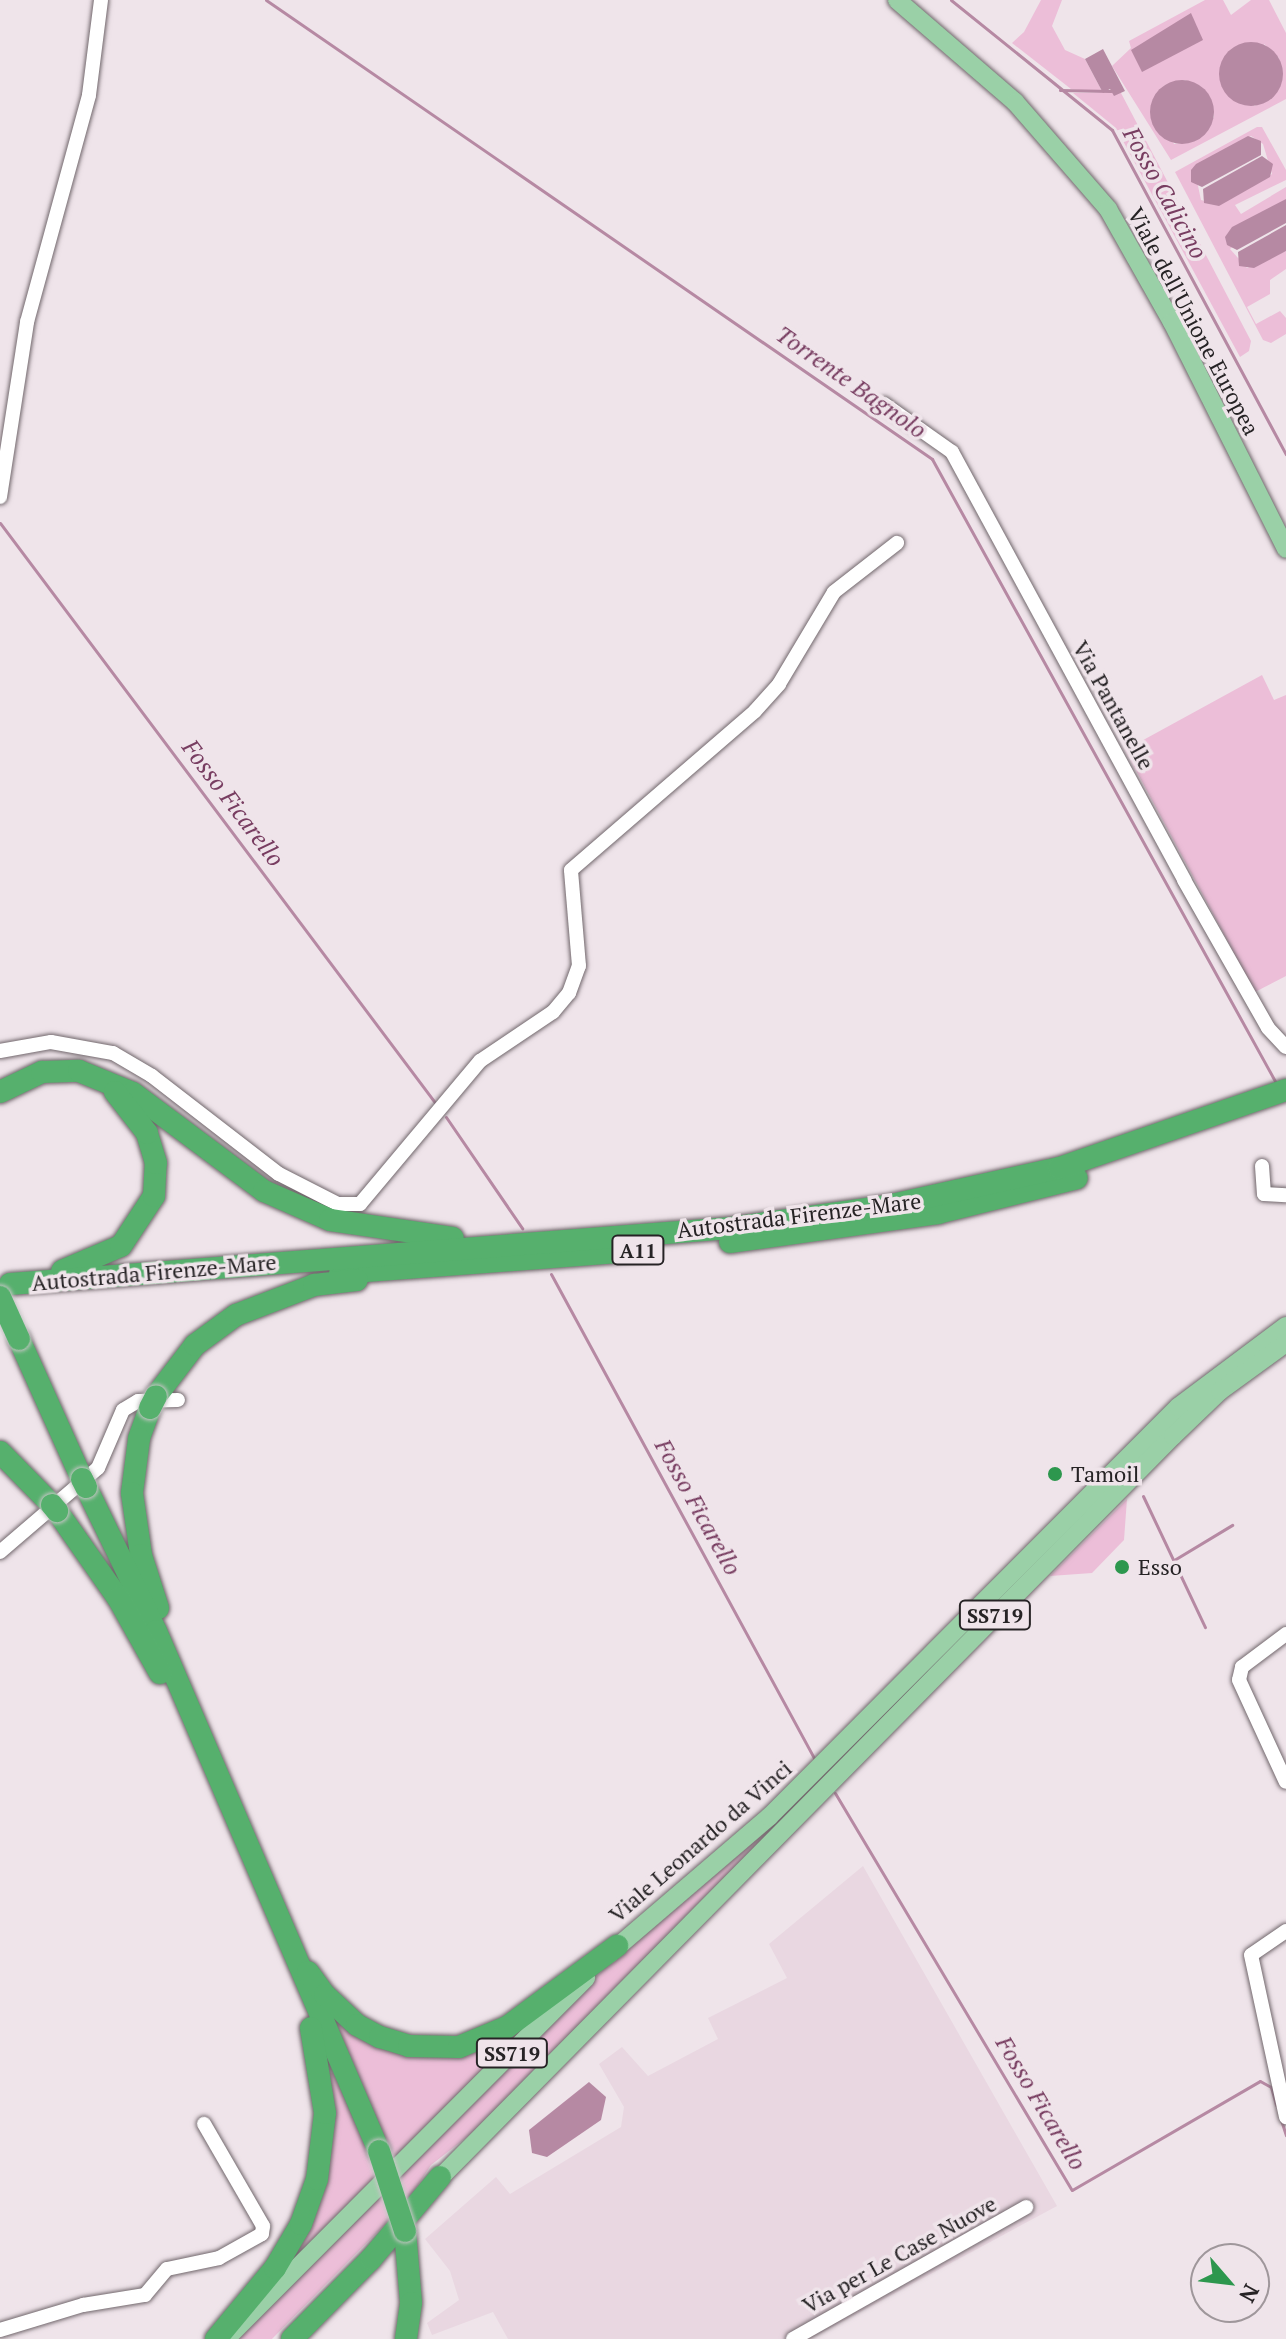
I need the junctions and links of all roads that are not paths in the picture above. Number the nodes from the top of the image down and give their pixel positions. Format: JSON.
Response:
{"nodes":[{"id":1,"x":101,"y":0,"type":"edge"},
{"id":2,"x":897,"y":0,"type":"edge"},
{"id":3,"x":884,"y":404,"type":"dead end"},
{"id":4,"x":0,"y":497,"type":"edge"},
{"id":5,"x":897,"y":543,"type":"dead end"},
{"id":6,"x":1286,"y":549,"type":"edge"},
{"id":7,"x":1286,"y":1047,"type":"edge"},
{"id":8,"x":0,"y":1051,"type":"edge"},
{"id":9,"x":79,"y":1071,"type":"junction"},
{"id":10,"x":1286,"y":1090,"type":"edge"},
{"id":11,"x":0,"y":1092,"type":"edge"},
{"id":12,"x":1286,"y":1105,"type":"edge"},
{"id":13,"x":1244,"y":1114,"type":"junction"},
{"id":14,"x":1262,"y":1166,"type":"dead end"},
{"id":15,"x":1286,"y":1195,"type":"edge"},
{"id":16,"x":567,"y":1240,"type":"junction"},
{"id":17,"x":444,"y":1266,"type":"junction"},
{"id":18,"x":8,"y":1288,"type":"edge"},
{"id":19,"x":1286,"y":1326,"type":"edge"},
{"id":20,"x":1286,"y":1343,"type":"edge"},
{"id":21,"x":161,"y":1401,"type":"junction"},
{"id":22,"x":0,"y":1452,"type":"edge"},
{"id":23,"x":0,"y":1552,"type":"edge"},
{"id":24,"x":1286,"y":1634,"type":"edge"},
{"id":25,"x":189,"y":1717,"type":"junction"},
{"id":26,"x":1286,"y":1782,"type":"edge"},
{"id":27,"x":281,"y":1931,"type":"junction"},
{"id":28,"x":1286,"y":1931,"type":"edge"},
{"id":29,"x":617,"y":1946,"type":"junction"},
{"id":30,"x":1286,"y":2117,"type":"edge"},
{"id":31,"x":204,"y":2124,"type":"dead end"},
{"id":32,"x":440,"y":2177,"type":"junction"},
{"id":33,"x":1026,"y":2207,"type":"dead end"},
{"id":34,"x":0,"y":2330,"type":"edge"},
{"id":35,"x":216,"y":2339,"type":"edge"},
{"id":36,"x":227,"y":2339,"type":"edge"},
{"id":37,"x":279,"y":2339,"type":"edge"},
{"id":38,"x":292,"y":2339,"type":"edge"},
{"id":39,"x":406,"y":2339,"type":"edge"},
{"id":40,"x":793,"y":2339,"type":"edge"}],
"edges":[{"from":1,"to":4,"type":"street"},
{"from":2,"to":6,"type":"main road","name":"Viale dell'Unione Europea"},
{"from":3,"to":7,"type":"street","name":"Via Pantanelle"},
{"from":5,"to":8,"type":"street"},
{"from":9,"to":11,"type":"highway"},
{"from":9,"to":16,"type":"highway"},
{"from":9,"to":18,"type":"highway"},
{"from":10,"to":13,"type":"highway","name":"Autostrada Firenze-Mare","number":"A11"},
{"from":12,"to":13,"type":"highway","name":"Autostrada Firenze-Mare","number":"A11"},
{"from":13,"to":16,"type":"highway","name":"Autostrada Firenze-Mare","number":"A11"},
{"from":13,"to":17,"type":"highway","name":"Autostrada Firenze-Mare","number":"A11"},
{"from":14,"to":15,"type":"street"},
{"from":16,"to":18,"type":"highway","name":"Autostrada Firenze-Mare","number":"A11"},
{"from":17,"to":18,"type":"highway","name":"Autostrada Firenze-Mare","number":"A11"},
{"from":17,"to":21,"type":"highway"},
{"from":18,"to":25,"type":"highway","bridge":true},
{"from":19,"to":29,"type":"main road","name":"Viale Leonardo da Vinci","number":"SS719"},
{"from":20,"to":32,"type":"main road","name":"Viale Leonardo da Vinci","number":"SS719"},
{"from":21,"to":23,"type":"street"},
{"from":21,"to":25,"type":"highway"},
{"from":22,"to":25,"type":"highway"},
{"from":24,"to":26,"type":"street"},
{"from":25,"to":27,"type":"highway"},
{"from":27,"to":29,"type":"highway"},
{"from":27,"to":35,"type":"highway"},
{"from":27,"to":39,"type":"highway","bridge":true},
{"from":28,"to":30,"type":"street"},
{"from":29,"to":36,"type":"main road","name":"Viale Leonardo da Vinci","number":"SS719"},
{"from":31,"to":34,"type":"street"},
{"from":32,"to":37,"type":"main road","name":"Viale Leonardo da Vinci","number":"SS719"},
{"from":32,"to":38,"type":"highway"},
{"from":33,"to":40,"type":"street","name":"Via per Le Case Nuove"}]}
